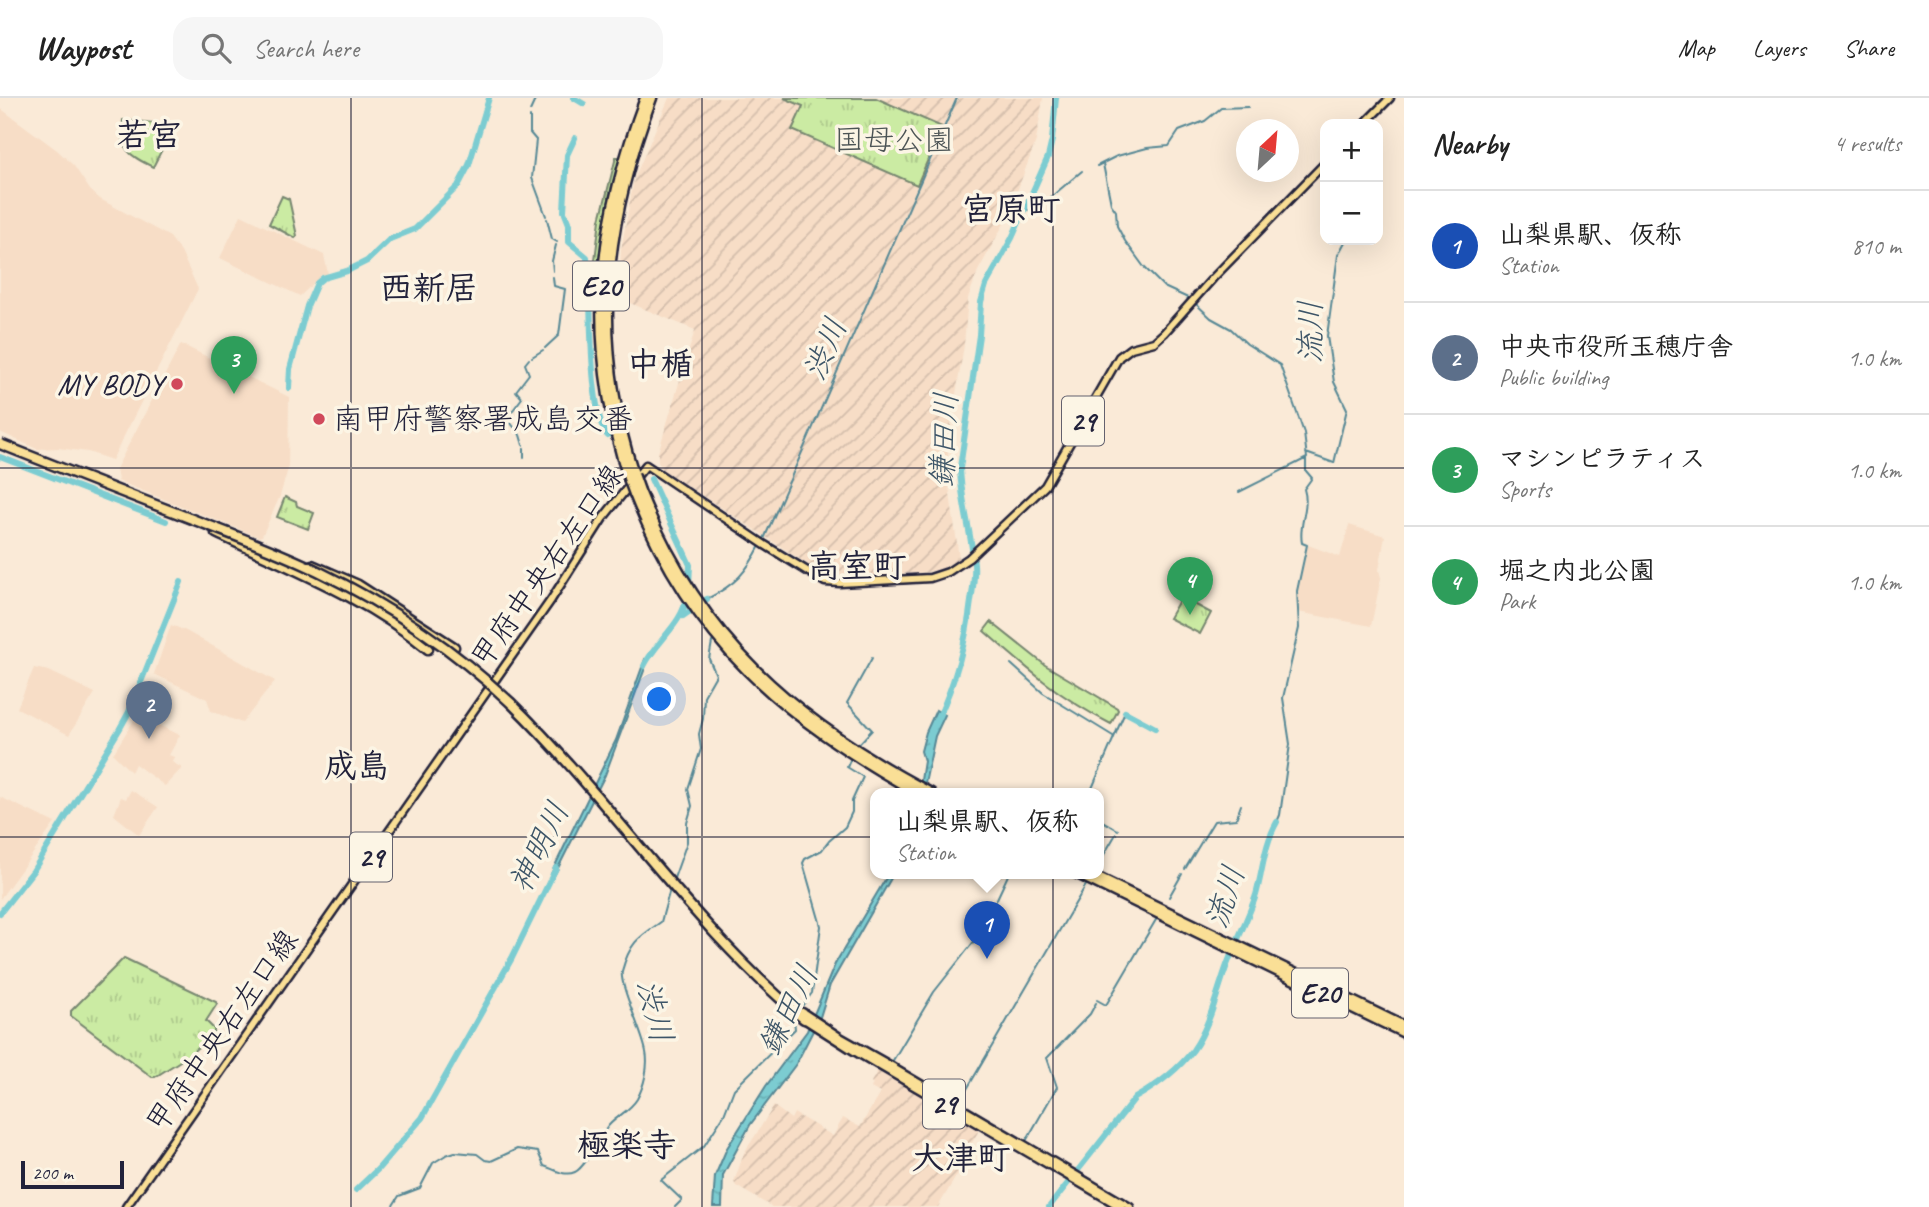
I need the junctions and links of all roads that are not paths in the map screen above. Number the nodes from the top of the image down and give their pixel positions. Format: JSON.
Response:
{"nodes":[{"id":1,"x":645,"y":98,"type":"edge"},
{"id":2,"x":652,"y":98,"type":"edge"},
{"id":3,"x":1390,"y":98,"type":"edge"},
{"id":4,"x":1370,"y":119,"type":"edge"},
{"id":5,"x":1320,"y":168,"type":"edge"},
{"id":6,"x":0,"y":447,"type":"edge"},
{"id":7,"x":631,"y":476,"type":"junction"},
{"id":8,"x":216,"y":533,"type":"junction"},
{"id":9,"x":270,"y":550,"type":"junction"},
{"id":10,"x":454,"y":647,"type":"dead end"},
{"id":11,"x":428,"y":649,"type":"dead end"},
{"id":12,"x":511,"y":703,"type":"junction"},
{"id":13,"x":913,"y":788,"type":"edge"},
{"id":14,"x":1088,"y":879,"type":"edge"},
{"id":15,"x":1100,"y":879,"type":"edge"},
{"id":16,"x":1234,"y":948,"type":"junction"},
{"id":17,"x":1404,"y":1026,"type":"edge"},
{"id":18,"x":820,"y":1027,"type":"junction"},
{"id":19,"x":1404,"y":1032,"type":"edge"},
{"id":20,"x":893,"y":1068,"type":"joint"},
{"id":21,"x":1074,"y":1177,"type":"junction"},
{"id":22,"x":126,"y":1207,"type":"edge"},
{"id":23,"x":1121,"y":1207,"type":"edge"},
{"id":24,"x":1130,"y":1207,"type":"edge"}],
"edges":[{"from":1,"to":7,"type":"highway","number":"E20"},
{"from":2,"to":7,"type":"highway","number":"E20"},
{"from":3,"to":4,"type":"main road"},
{"from":5,"to":22,"type":"main road","name":"甲府中央右左口線","number":"29"},
{"from":6,"to":8,"type":"highway","bridge":true},
{"from":6,"to":9,"type":"highway","bridge":true},
{"from":7,"to":13,"type":"highway","number":"E20","bridge":true},
{"from":8,"to":11,"type":"highway"},
{"from":8,"to":12,"type":"highway","bridge":true},
{"from":9,"to":10,"type":"highway","bridge":true},
{"from":9,"to":12,"type":"highway","bridge":true},
{"from":12,"to":18,"type":"highway"},
{"from":14,"to":16,"type":"highway","number":"E20"},
{"from":15,"to":16,"type":"highway","number":"E20"},
{"from":16,"to":17,"type":"highway","number":"E20"},
{"from":16,"to":19,"type":"highway","number":"E20"},
{"from":18,"to":20,"type":"highway"},
{"from":18,"to":21,"type":"main road","number":"29"},
{"from":20,"to":21,"type":"main road","number":"29"},
{"from":21,"to":23,"type":"main road","number":"29"},
{"from":21,"to":24,"type":"main road","number":"29"}]}
